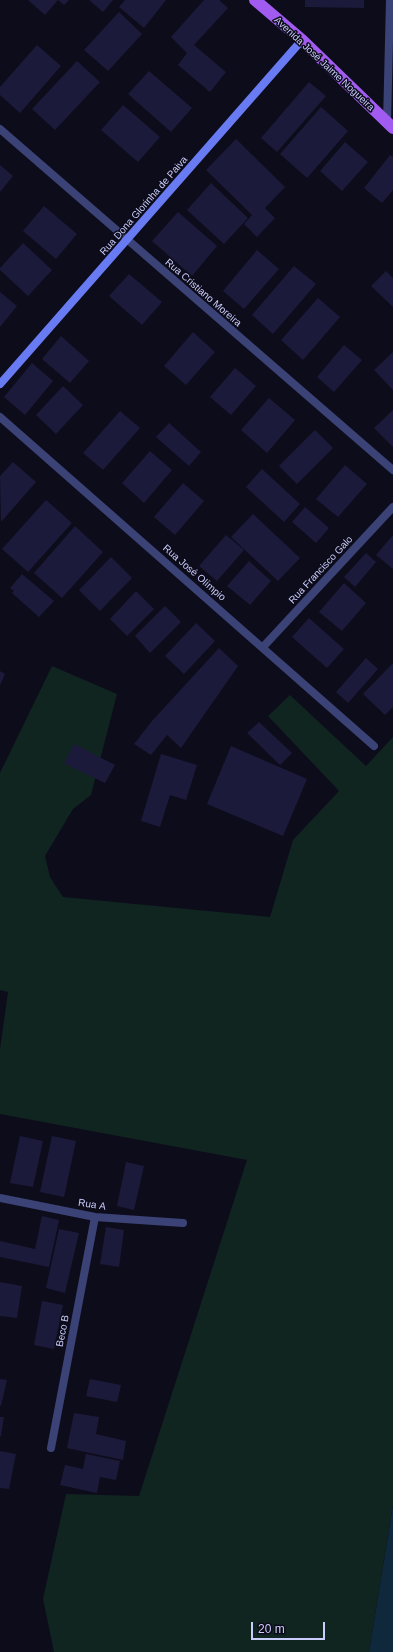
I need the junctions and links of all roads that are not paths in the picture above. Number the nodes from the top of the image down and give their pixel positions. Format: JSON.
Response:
{"nodes":[{"id":1,"x":255,"y":0,"type":"edge"},
{"id":2,"x":390,"y":0,"type":"edge"},
{"id":3,"x":302,"y":40,"type":"junction"},
{"id":4,"x":390,"y":126,"type":"edge"},
{"id":5,"x":0,"y":129,"type":"edge"},
{"id":6,"x":127,"y":240,"type":"junction"},
{"id":7,"x":0,"y":384,"type":"edge"},
{"id":8,"x":0,"y":417,"type":"edge"},
{"id":9,"x":393,"y":470,"type":"edge"},
{"id":10,"x":393,"y":507,"type":"edge"},
{"id":11,"x":263,"y":647,"type":"junction"},
{"id":12,"x":374,"y":746,"type":"dead end"},
{"id":13,"x":0,"y":1198,"type":"edge"},
{"id":14,"x":95,"y":1217,"type":"junction"},
{"id":15,"x":183,"y":1224,"type":"dead end"},
{"id":16,"x":51,"y":1448,"type":"dead end"}],
"edges":[{"from":1,"to":3,"type":"main road","name":"Avenida José Jaime Nogueira"},
{"from":2,"to":4,"type":"street"},
{"from":3,"to":4,"type":"main road","name":"Avenida José Jaime Nogueira"},
{"from":3,"to":6,"type":"street","name":"Rua Dona Glorinha de Paiva"},
{"from":5,"to":6,"type":"street","name":"Rua Cristiano Moreira"},
{"from":6,"to":7,"type":"street","name":"Rua Dona Glorinha de Paiva"},
{"from":6,"to":9,"type":"street","name":"Rua Cristiano Moreira"},
{"from":8,"to":11,"type":"street","name":"Rua José Olímpio"},
{"from":10,"to":11,"type":"street","name":"Rua Francisco Galo"},
{"from":11,"to":12,"type":"street","name":"Rua José Olímpio"},
{"from":13,"to":14,"type":"street","name":"Rua A"},
{"from":14,"to":15,"type":"street","name":"Rua A"},
{"from":14,"to":16,"type":"street","name":"Beco B"}]}
